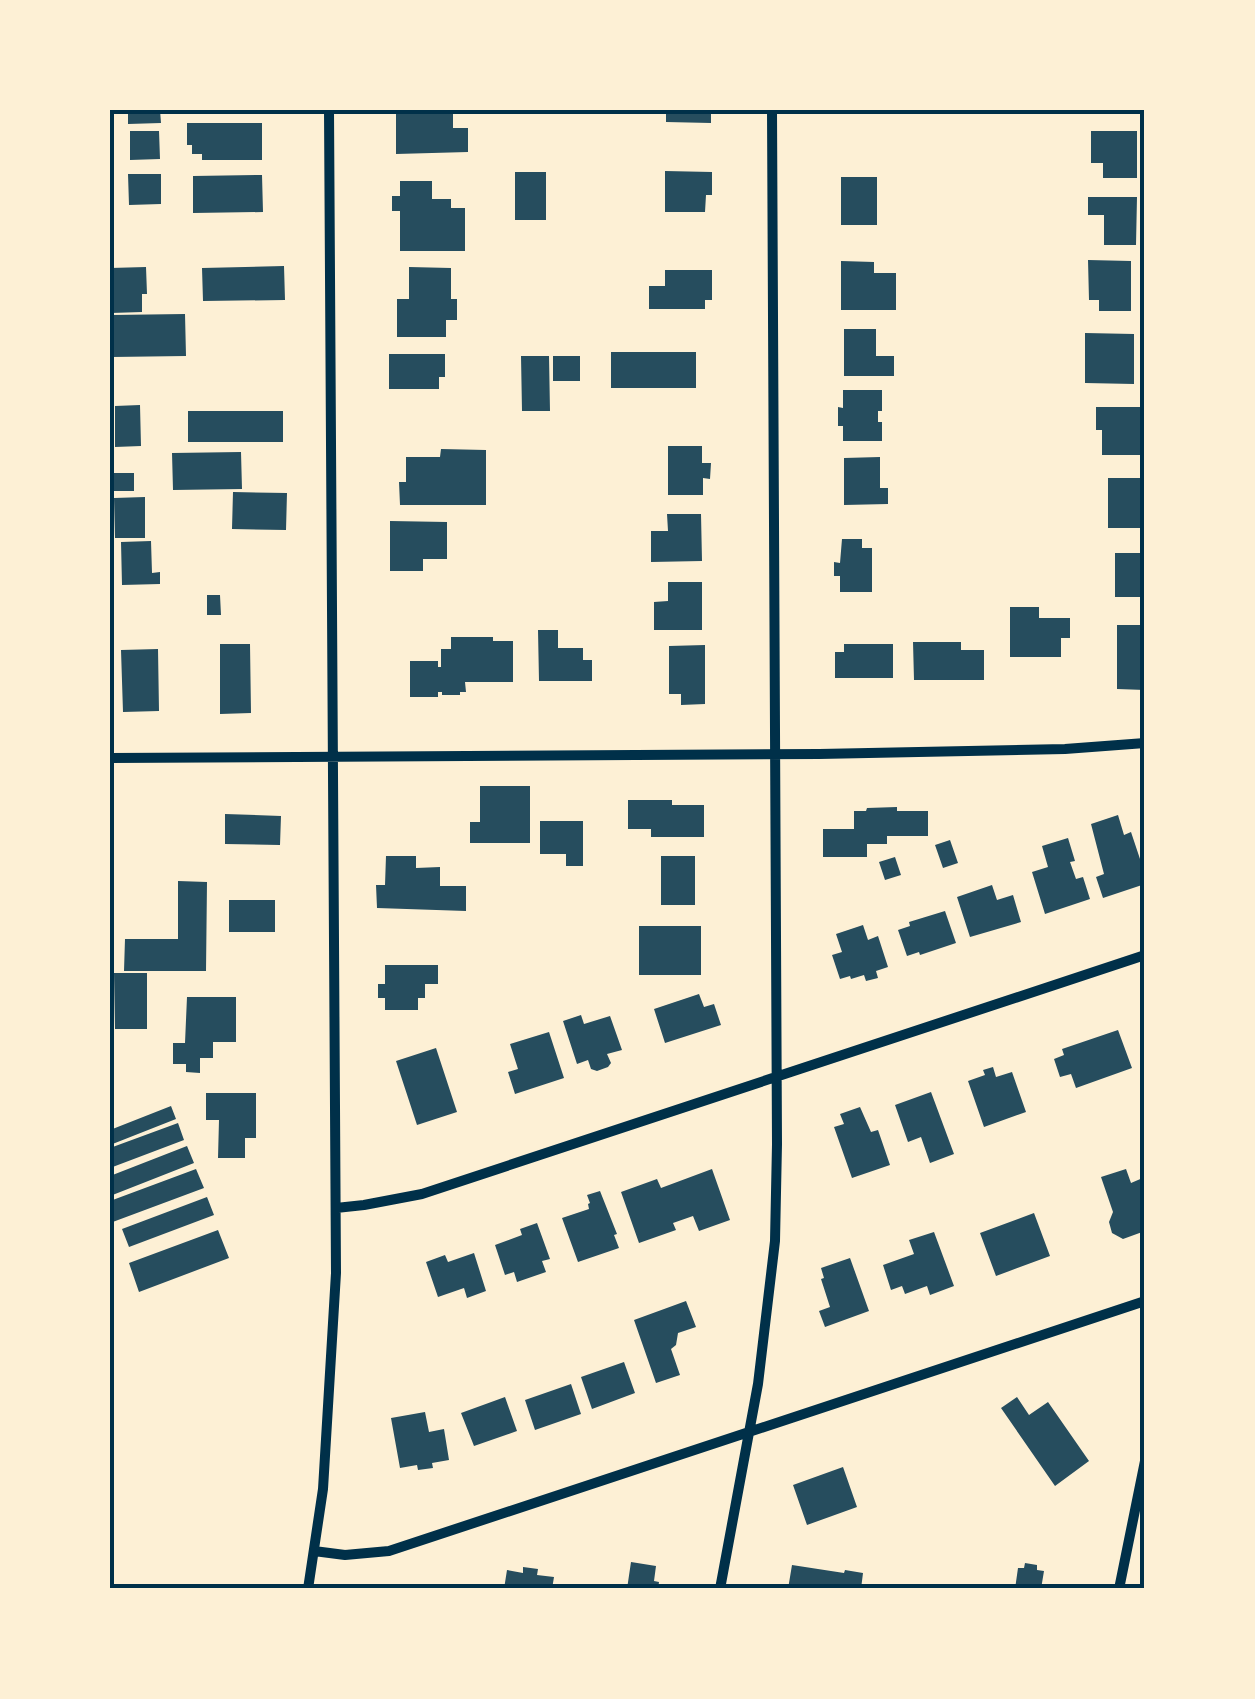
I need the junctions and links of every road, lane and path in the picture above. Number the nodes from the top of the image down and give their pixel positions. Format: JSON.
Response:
{"nodes":[{"id":1,"x":329,"y":110,"type":"edge"},
{"id":2,"x":772,"y":110,"type":"edge"},
{"id":3,"x":1145,"y":743,"type":"edge"},
{"id":4,"x":774,"y":753,"type":"junction"},
{"id":5,"x":334,"y":757,"type":"junction"},
{"id":6,"x":110,"y":758,"type":"edge"},
{"id":7,"x":1145,"y":955,"type":"edge"},
{"id":8,"x":776,"y":1078,"type":"junction"},
{"id":9,"x":336,"y":1208,"type":"junction"},
{"id":10,"x":1145,"y":1302,"type":"edge"},
{"id":11,"x":750,"y":1431,"type":"junction"},
{"id":12,"x":1145,"y":1461,"type":"edge"},
{"id":13,"x":314,"y":1551,"type":"junction"},
{"id":14,"x":308,"y":1589,"type":"edge"},
{"id":15,"x":720,"y":1589,"type":"edge"},
{"id":16,"x":1119,"y":1589,"type":"edge"}],
"edges":[{"from":1,"to":5,"type":"street"},
{"from":2,"to":4,"type":"street"},
{"from":3,"to":4,"type":"street"},
{"from":4,"to":5,"type":"street"},
{"from":4,"to":8,"type":"street"},
{"from":5,"to":6,"type":"street"},
{"from":5,"to":9,"type":"street"},
{"from":7,"to":8,"type":"street"},
{"from":8,"to":9,"type":"street"},
{"from":8,"to":11,"type":"street"},
{"from":9,"to":13,"type":"street"},
{"from":10,"to":11,"type":"street"},
{"from":11,"to":13,"type":"street"},
{"from":11,"to":15,"type":"street"},
{"from":12,"to":16,"type":"street"},
{"from":13,"to":14,"type":"street"}]}
